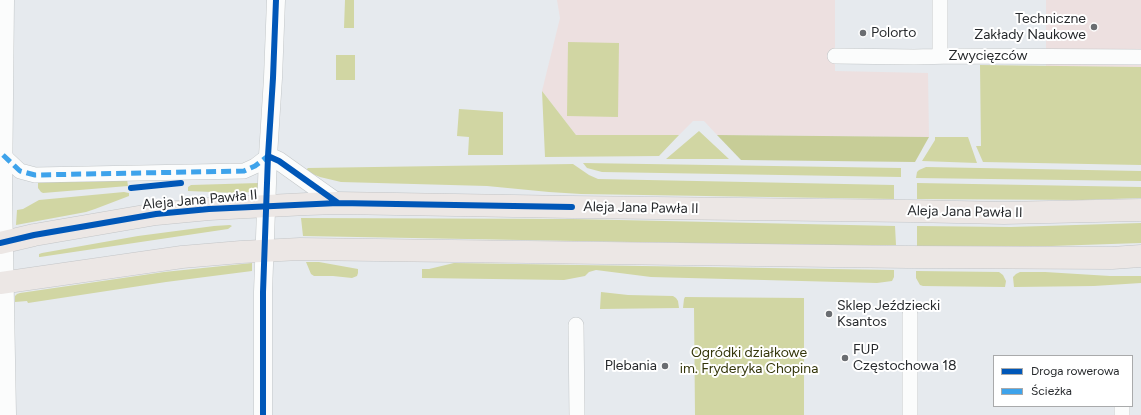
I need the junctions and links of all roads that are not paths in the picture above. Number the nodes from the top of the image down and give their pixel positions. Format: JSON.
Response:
{"nodes":[{"id":1,"x":5,"y":0,"type":"edge"},
{"id":2,"x":276,"y":0,"type":"edge"},
{"id":3,"x":940,"y":0,"type":"edge"},
{"id":4,"x":836,"y":56,"type":"dead end"},
{"id":5,"x":940,"y":56,"type":"junction"},
{"id":6,"x":1141,"y":57,"type":"edge"},
{"id":7,"x":3,"y":155,"type":"junction"},
{"id":8,"x":268,"y":156,"type":"junction"},
{"id":9,"x":338,"y":203,"type":"junction"},
{"id":10,"x":267,"y":206,"type":"junction"},
{"id":11,"x":1141,"y":210,"type":"edge"},
{"id":12,"x":2,"y":242,"type":"edge"},
{"id":13,"x":265,"y":251,"type":"junction"},
{"id":14,"x":1141,"y":256,"type":"edge"},
{"id":15,"x":2,"y":283,"type":"edge"},
{"id":16,"x":910,"y":314,"type":"dead end"},
{"id":17,"x":576,"y":325,"type":"dead end"},
{"id":18,"x":7,"y":415,"type":"edge"},
{"id":19,"x":263,"y":415,"type":"edge"},
{"id":20,"x":577,"y":415,"type":"edge"},
{"id":21,"x":910,"y":415,"type":"edge"}],
"edges":[{"from":1,"to":7,"type":"street"},
{"from":2,"to":8,"type":"street"},
{"from":3,"to":5,"type":"street"},
{"from":4,"to":5,"type":"street","name":"Zwycięzców"},
{"from":5,"to":6,"type":"street","name":"Zwycięzców"},
{"from":7,"to":8,"type":"street"},
{"from":7,"to":12,"type":"street"},
{"from":8,"to":9,"type":"street"},
{"from":8,"to":10,"type":"street"},
{"from":9,"to":10,"type":"main road","name":"Aleja Jana Pawła II"},
{"from":9,"to":11,"type":"main road","name":"Aleja Jana Pawła II"},
{"from":10,"to":12,"type":"main road","name":"Aleja Jana Pawła II"},
{"from":10,"to":13,"type":"street"},
{"from":12,"to":15,"type":"street"},
{"from":13,"to":14,"type":"main road"},
{"from":13,"to":15,"type":"main road"},
{"from":13,"to":19,"type":"street"},
{"from":15,"to":18,"type":"street"},
{"from":16,"to":21,"type":"street"},
{"from":17,"to":20,"type":"street"}]}
